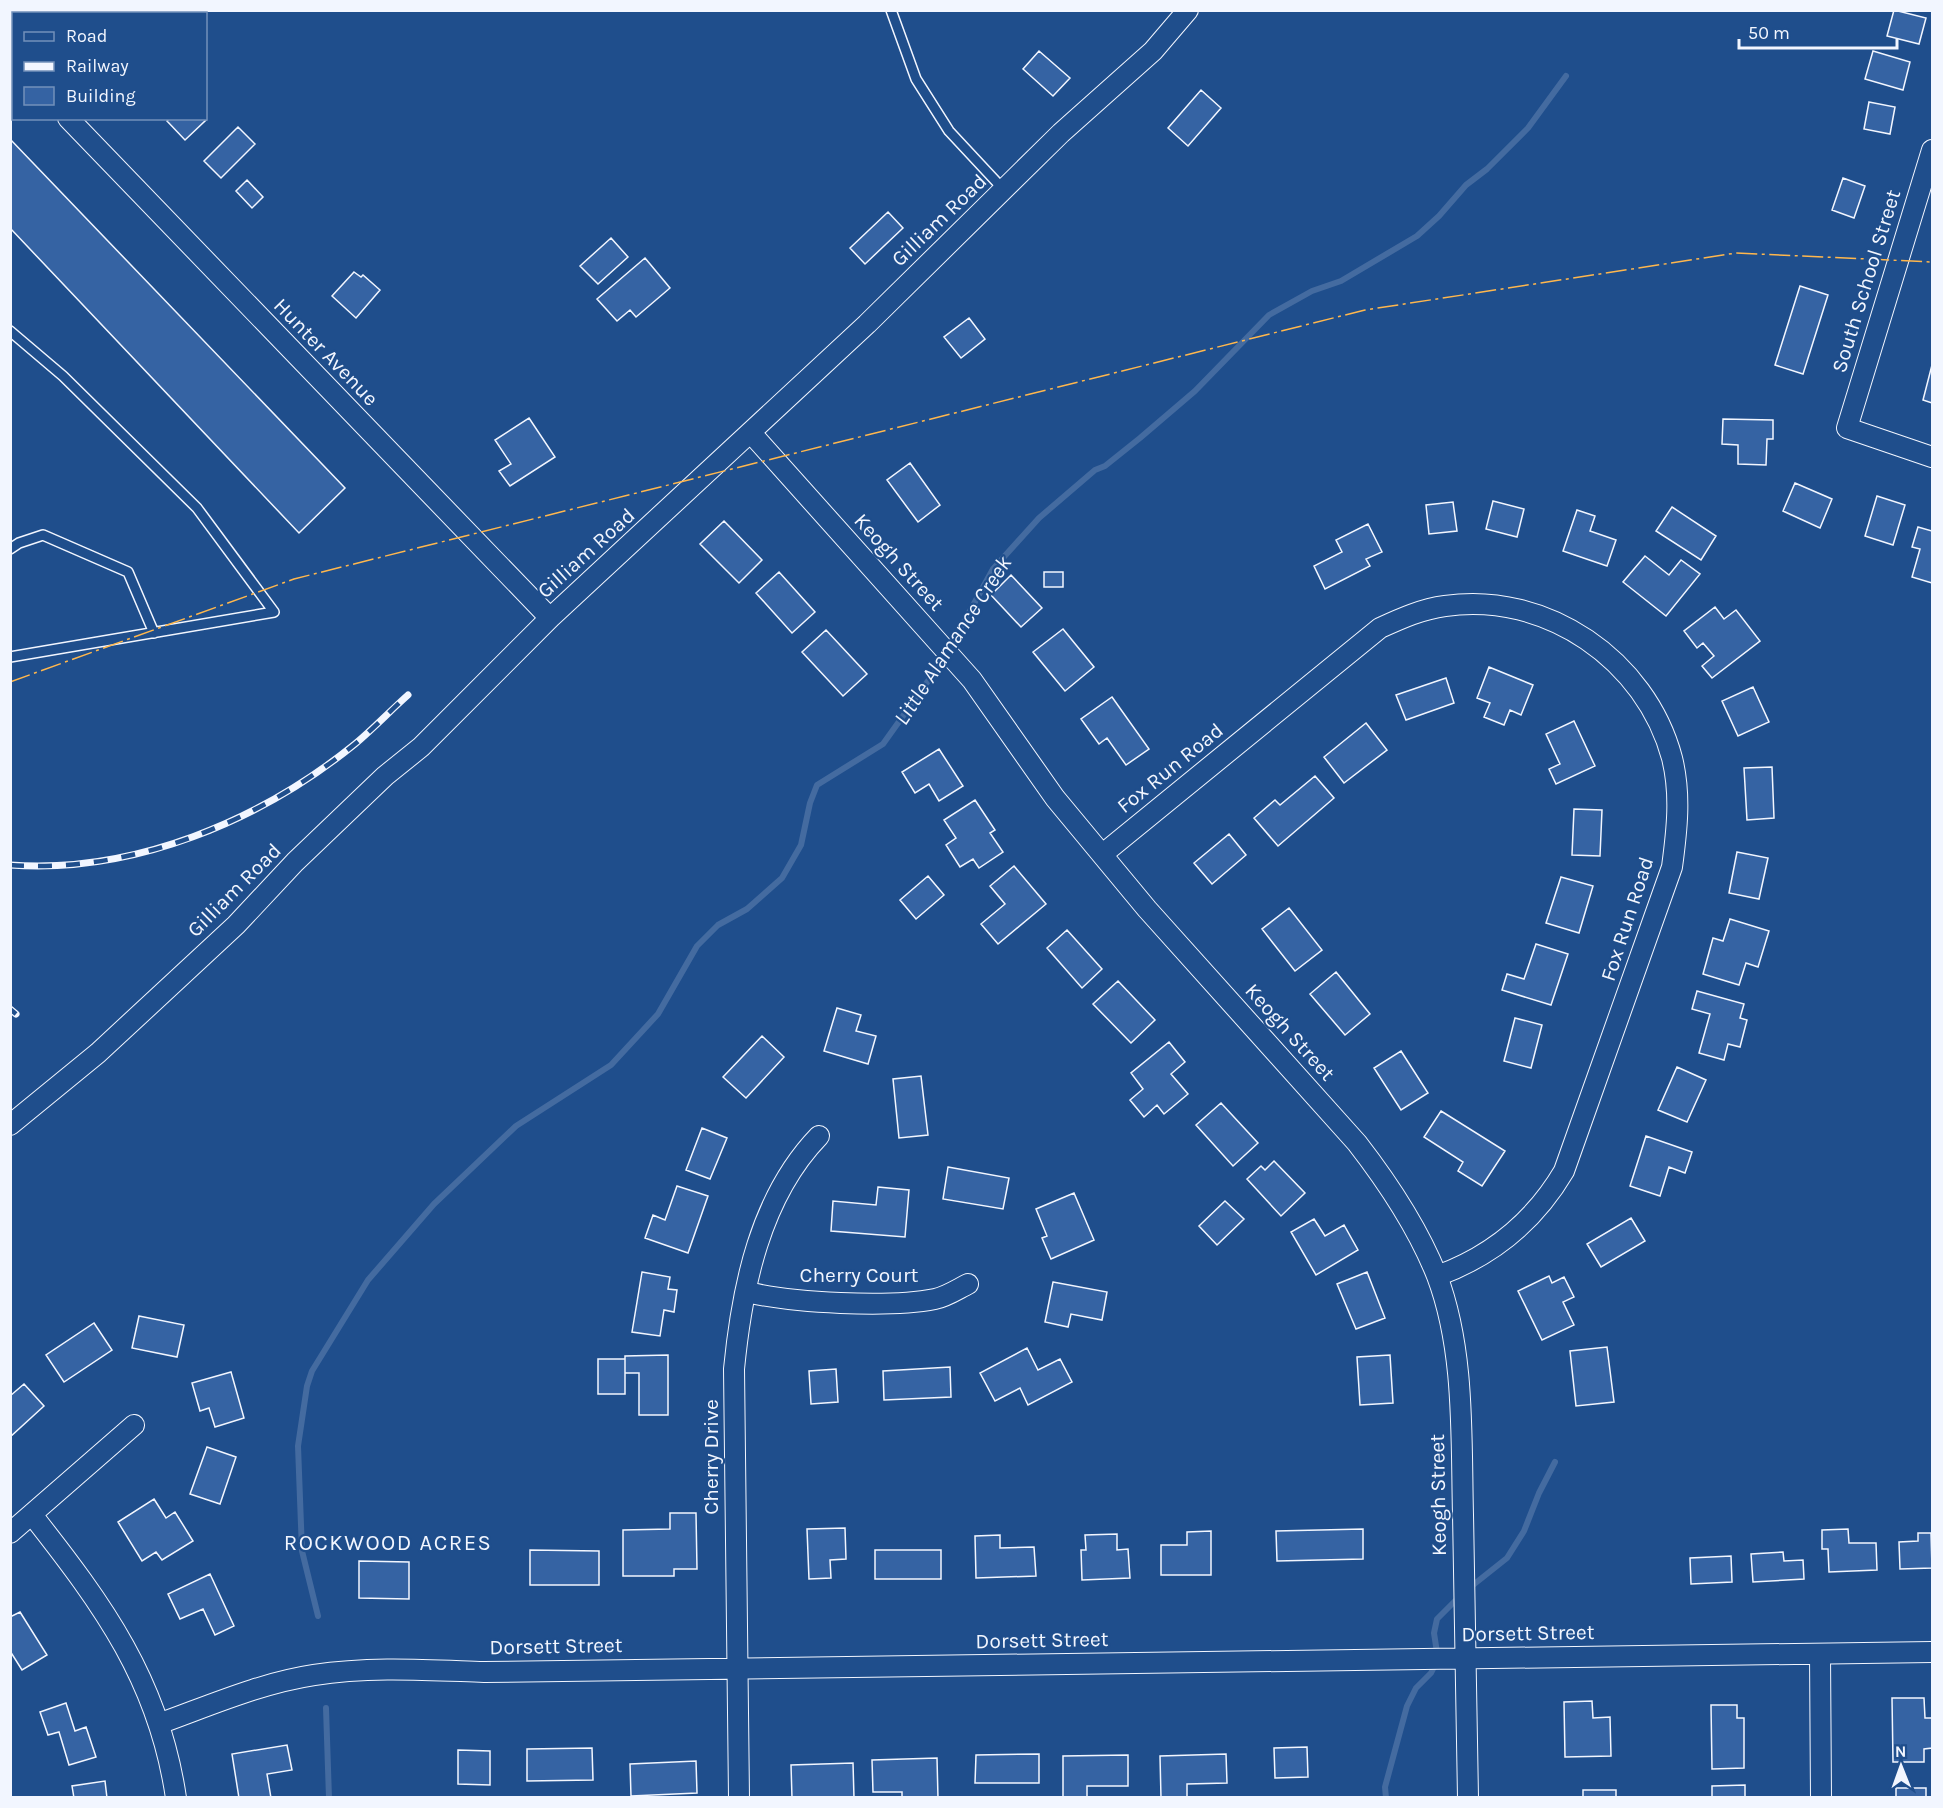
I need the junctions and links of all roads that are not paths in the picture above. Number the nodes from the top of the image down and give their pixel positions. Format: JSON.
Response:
{"nodes":[{"id":1,"x":891,"y":10,"type":"edge"},
{"id":2,"x":1188,"y":10,"type":"edge"},
{"id":3,"x":70,"y":120,"type":"edge"},
{"id":4,"x":1932,"y":150,"type":"edge"},
{"id":5,"x":1004,"y":190,"type":"junction"},
{"id":6,"x":10,"y":331,"type":"edge"},
{"id":7,"x":751,"y":433,"type":"junction"},
{"id":8,"x":1932,"y":457,"type":"edge"},
{"id":9,"x":10,"y":549,"type":"edge"},
{"id":10,"x":550,"y":618,"type":"junction"},
{"id":11,"x":153,"y":633,"type":"junction"},
{"id":12,"x":10,"y":657,"type":"edge"},
{"id":13,"x":1104,"y":853,"type":"junction"},
{"id":14,"x":10,"y":1125,"type":"edge"},
{"id":15,"x":819,"y":1136,"type":"dead end"},
{"id":16,"x":1437,"y":1276,"type":"junction"},
{"id":17,"x":968,"y":1284,"type":"dead end"},
{"id":18,"x":747,"y":1292,"type":"junction"},
{"id":19,"x":134,"y":1425,"type":"dead end"},
{"id":20,"x":33,"y":1516,"type":"junction"},
{"id":21,"x":10,"y":1533,"type":"edge"},
{"id":22,"x":1932,"y":1652,"type":"edge"},
{"id":23,"x":1820,"y":1654,"type":"junction"},
{"id":24,"x":1466,"y":1659,"type":"junction"},
{"id":25,"x":736,"y":1668,"type":"junction"},
{"id":26,"x":161,"y":1723,"type":"junction"},
{"id":27,"x":176,"y":1797,"type":"edge"},
{"id":28,"x":739,"y":1797,"type":"edge"},
{"id":29,"x":1468,"y":1797,"type":"edge"},
{"id":30,"x":1821,"y":1797,"type":"edge"}],
"edges":[{"from":1,"to":5,"type":"lane"},
{"from":2,"to":5,"type":"street","name":"Gilliam Road"},
{"from":3,"to":10,"type":"street","name":"Hunter Avenue"},
{"from":4,"to":8,"type":"street","name":"South School Street"},
{"from":5,"to":7,"type":"street","name":"Gilliam Road"},
{"from":6,"to":11,"type":"lane"},
{"from":7,"to":10,"type":"street","name":"Gilliam Road"},
{"from":7,"to":13,"type":"street","name":"Keogh Street"},
{"from":9,"to":11,"type":"lane"},
{"from":10,"to":14,"type":"street","name":"Gilliam Road"},
{"from":11,"to":12,"type":"lane"},
{"from":13,"to":16,"type":"street","name":"Keogh Street"},
{"from":13,"to":16,"type":"street","name":"Fox Run Road"},
{"from":15,"to":18,"type":"street","name":"Cherry Drive"},
{"from":16,"to":24,"type":"street","name":"Keogh Street"},
{"from":17,"to":18,"type":"street","name":"Cherry Court"},
{"from":18,"to":25,"type":"street","name":"Cherry Drive"},
{"from":19,"to":20,"type":"street"},
{"from":20,"to":21,"type":"street"},
{"from":20,"to":26,"type":"street"},
{"from":22,"to":23,"type":"street","name":"Dorsett Street"},
{"from":23,"to":24,"type":"street","name":"Dorsett Street"},
{"from":23,"to":30,"type":"street"},
{"from":24,"to":25,"type":"street","name":"Dorsett Street"},
{"from":24,"to":29,"type":"street","name":"Keogh Street"},
{"from":25,"to":26,"type":"street","name":"Dorsett Street"},
{"from":25,"to":28,"type":"street","name":"Cherry Drive"},
{"from":26,"to":27,"type":"street"}]}
